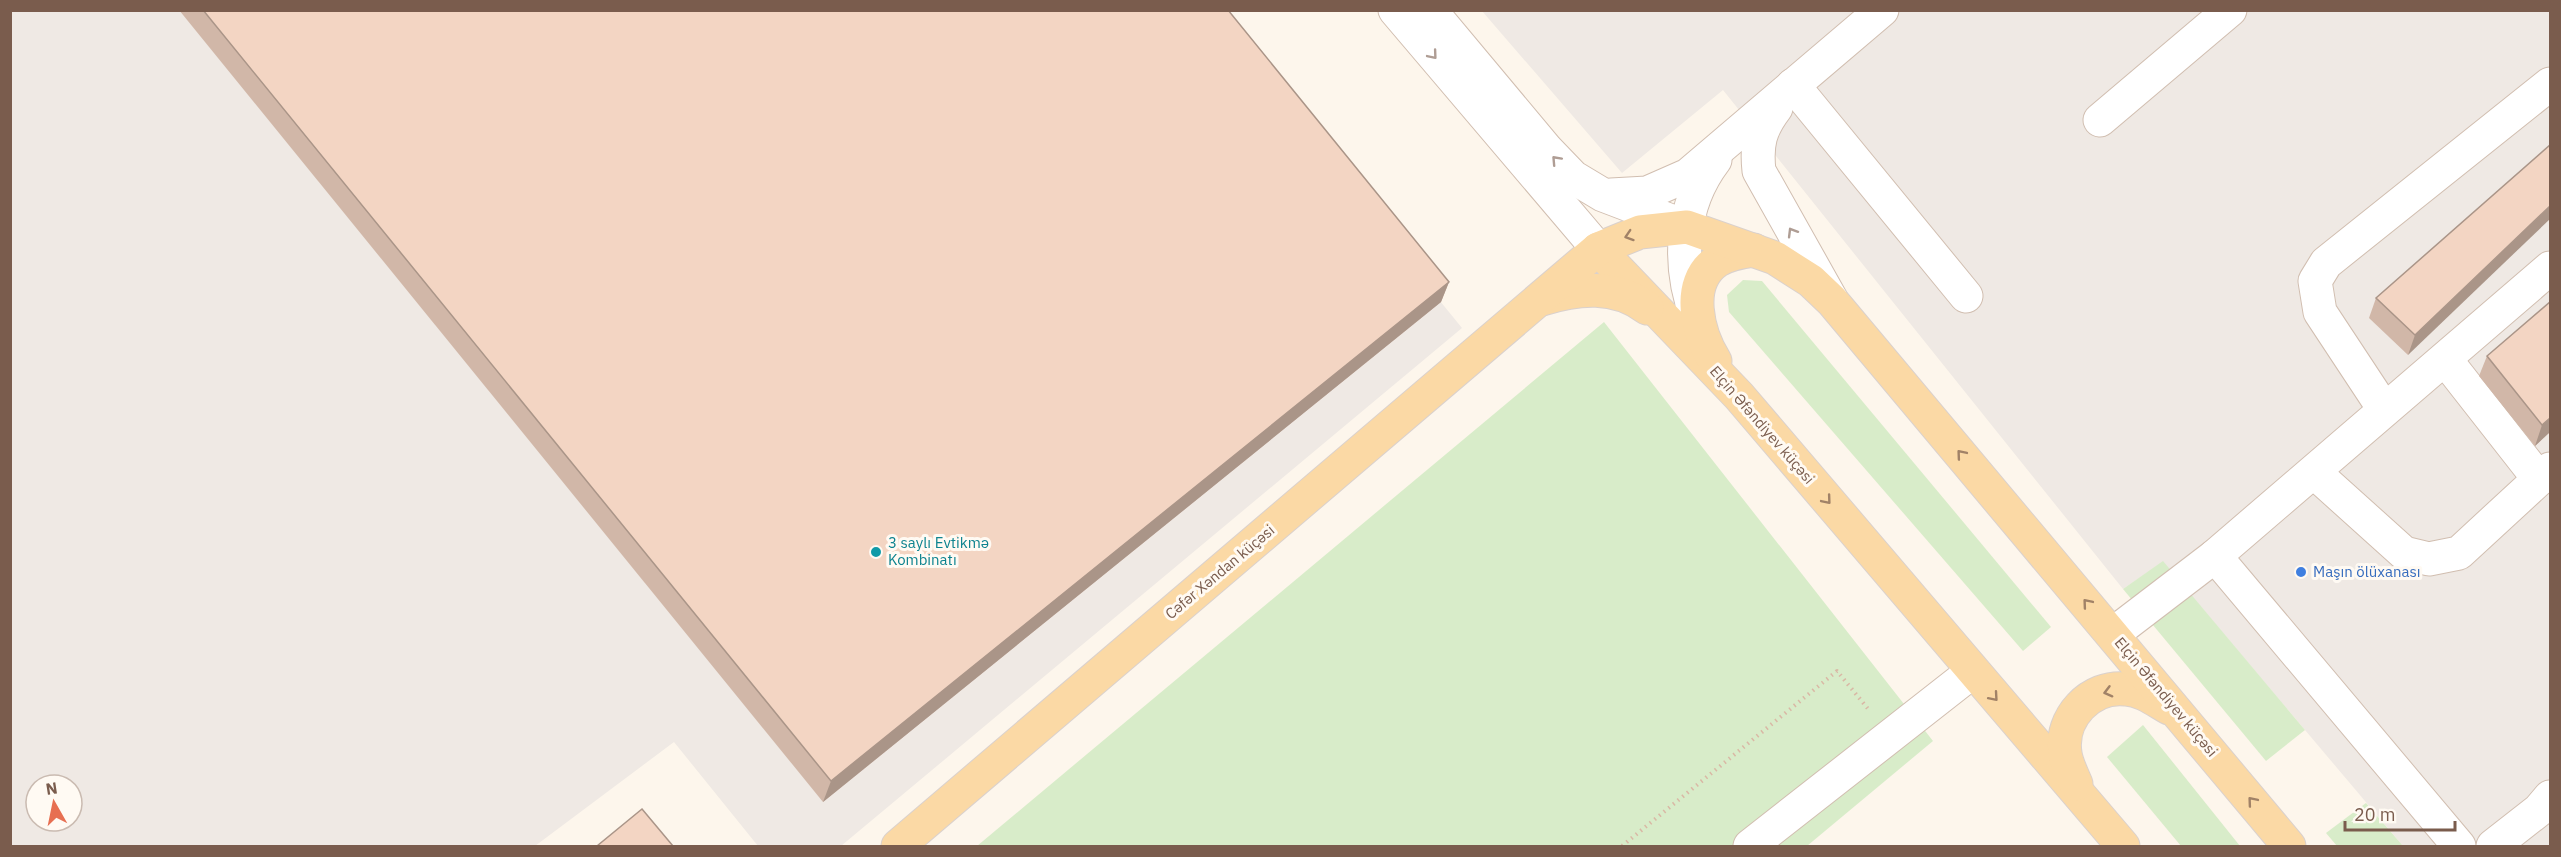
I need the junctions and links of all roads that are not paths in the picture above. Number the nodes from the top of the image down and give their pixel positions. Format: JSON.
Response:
{"nodes":[{"id":1,"x":1395,"y":10,"type":"edge"},
{"id":2,"x":1431,"y":10,"type":"edge"},
{"id":3,"x":1882,"y":10,"type":"edge"},
{"id":4,"x":2230,"y":10,"type":"edge"},
{"id":5,"x":2550,"y":84,"type":"edge"},
{"id":6,"x":1793,"y":85,"type":"junction"},
{"id":7,"x":2100,"y":120,"type":"dead end"},
{"id":8,"x":1728,"y":142,"type":"junction"},
{"id":9,"x":1603,"y":195,"type":"junction"},
{"id":10,"x":1687,"y":227,"type":"junction"},
{"id":11,"x":1599,"y":249,"type":"junction"},
{"id":12,"x":1754,"y":250,"type":"junction"},
{"id":13,"x":2550,"y":268,"type":"edge"},
{"id":14,"x":1966,"y":296,"type":"dead end"},
{"id":15,"x":1542,"y":298,"type":"junction"},
{"id":16,"x":1832,"y":301,"type":"junction"},
{"id":17,"x":1688,"y":327,"type":"junction"},
{"id":18,"x":2445,"y":359,"type":"junction"},
{"id":19,"x":2384,"y":409,"type":"junction"},
{"id":20,"x":2314,"y":472,"type":"junction"},
{"id":21,"x":2545,"y":474,"type":"edge"},
{"id":22,"x":2216,"y":556,"type":"junction"},
{"id":23,"x":2113,"y":634,"type":"junction"},
{"id":24,"x":1972,"y":672,"type":"junction"},
{"id":25,"x":2180,"y":715,"type":"junction"},
{"id":26,"x":2080,"y":795,"type":"junction"},
{"id":27,"x":2550,"y":797,"type":"edge"},
{"id":28,"x":913,"y":841,"type":"edge"},
{"id":29,"x":1750,"y":846,"type":"edge"},
{"id":30,"x":2123,"y":846,"type":"edge"},
{"id":31,"x":2289,"y":846,"type":"edge"},
{"id":32,"x":2459,"y":846,"type":"edge"},
{"id":33,"x":2493,"y":846,"type":"edge"}],
"edges":[{"from":1,"to":11,"type":"street","name":"Elçin Əfəndiyev küçəsi","one_way":true},
{"from":9,"to":2,"type":"street","one_way":true},
{"from":3,"to":6,"type":"street"},
{"from":4,"to":7,"type":"street"},
{"from":5,"to":19,"type":"street"},
{"from":6,"to":8,"type":"street"},
{"from":6,"to":14,"type":"street"},
{"from":16,"to":6,"type":"street","one_way":true},
{"from":8,"to":9,"type":"street"},
{"from":8,"to":10,"type":"street"},
{"from":9,"to":10,"type":"street"},
{"from":10,"to":11,"type":"main road","name":"Cəfər Xəndan küçəsi","one_way":true},
{"from":10,"to":12,"type":"main road","name":"Elçin Əfəndiyev küçəsi"},
{"from":10,"to":17,"type":"street"},
{"from":11,"to":15,"type":"main road","name":"Cəfər Xəndan küçəsi"},
{"from":11,"to":17,"type":"main road","name":"Elçin Əfəndiyev küçəsi"},
{"from":12,"to":16,"type":"main road","name":"Elçin Əfəndiyev küçəsi"},
{"from":12,"to":17,"type":"main road"},
{"from":13,"to":18,"type":"street"},
{"from":15,"to":17,"type":"main road"},
{"from":15,"to":28,"type":"main road","name":"Cəfər Xəndan küçəsi"},
{"from":23,"to":16,"type":"main road","name":"Elçin Əfəndiyev küçəsi","one_way":true},
{"from":17,"to":24,"type":"main road","name":"Elçin Əfəndiyev küçəsi","one_way":true},
{"from":18,"to":19,"type":"street"},
{"from":18,"to":21,"type":"street"},
{"from":19,"to":20,"type":"street"},
{"from":20,"to":21,"type":"street"},
{"from":20,"to":22,"type":"street"},
{"from":22,"to":23,"type":"street"},
{"from":22,"to":32,"type":"street"},
{"from":23,"to":25,"type":"main road","name":"Elçin Əfəndiyev küçəsi"},
{"from":24,"to":26,"type":"main road","name":"Elçin Əfəndiyev küçəsi","one_way":true},
{"from":24,"to":29,"type":"street"},
{"from":25,"to":26,"type":"main road","one_way":true},
{"from":31,"to":25,"type":"main road","name":"Elçin Əfəndiyev küçəsi","one_way":true},
{"from":26,"to":30,"type":"main road","name":"Elçin Əfəndiyev küçəsi"},
{"from":27,"to":33,"type":"street"}]}
